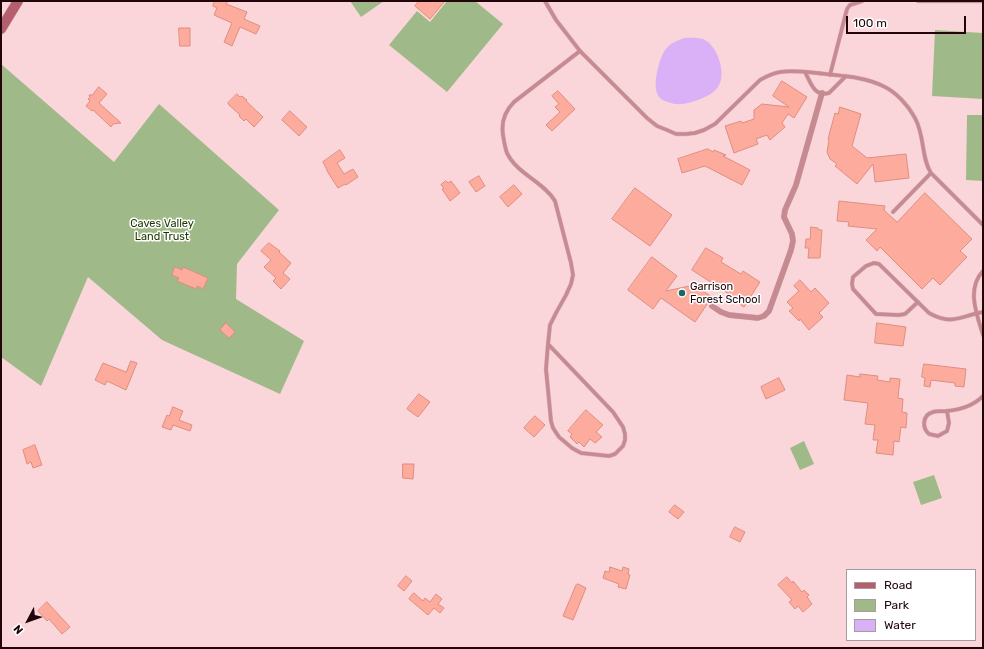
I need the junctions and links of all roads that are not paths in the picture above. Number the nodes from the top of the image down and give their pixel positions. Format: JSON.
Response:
{"nodes":[{"id":1,"x":18,"y":1,"type":"edge"},
{"id":2,"x":544,"y":1,"type":"edge"},
{"id":3,"x":848,"y":1,"type":"edge"},
{"id":4,"x":862,"y":1,"type":"edge"},
{"id":5,"x":918,"y":1,"type":"edge"},
{"id":6,"x":967,"y":1,"type":"edge"},
{"id":7,"x":983,"y":1,"type":"edge"},
{"id":8,"x":850,"y":5,"type":"junction"},
{"id":9,"x":1,"y":29,"type":"edge"},
{"id":10,"x":580,"y":51,"type":"junction"},
{"id":11,"x":805,"y":72,"type":"junction"},
{"id":12,"x":830,"y":75,"type":"junction"},
{"id":13,"x":846,"y":76,"type":"junction"},
{"id":14,"x":822,"y":93,"type":"junction"},
{"id":15,"x":931,"y":173,"type":"junction"},
{"id":16,"x":893,"y":212,"type":"dead end"},
{"id":17,"x":983,"y":225,"type":"edge"},
{"id":18,"x":983,"y":271,"type":"edge"},
{"id":19,"x":918,"y":302,"type":"junction"},
{"id":20,"x":712,"y":306,"type":"dead end"},
{"id":21,"x":983,"y":312,"type":"edge"},
{"id":22,"x":977,"y":313,"type":"junction"},
{"id":23,"x":983,"y":335,"type":"edge"},
{"id":24,"x":548,"y":344,"type":"junction"},
{"id":25,"x":983,"y":396,"type":"edge"},
{"id":26,"x":947,"y":411,"type":"junction"}],
"edges":[{"from":1,"to":9,"type":"main road"},
{"from":2,"to":10,"type":"lane"},
{"from":3,"to":8,"type":"lane"},
{"from":4,"to":8,"type":"lane"},
{"from":5,"to":6,"type":"lane"},
{"from":6,"to":7,"type":"lane"},
{"from":8,"to":12,"type":"lane"},
{"from":10,"to":11,"type":"lane"},
{"from":10,"to":24,"type":"lane"},
{"from":11,"to":12,"type":"lane"},
{"from":11,"to":14,"type":"lane"},
{"from":12,"to":13,"type":"lane"},
{"from":13,"to":14,"type":"lane"},
{"from":13,"to":15,"type":"lane"},
{"from":14,"to":20,"type":"street"},
{"from":15,"to":16,"type":"lane"},
{"from":15,"to":17,"type":"lane"},
{"from":18,"to":22,"type":"lane"},
{"from":19,"to":19,"type":"lane"},
{"from":19,"to":22,"type":"lane"},
{"from":21,"to":22,"type":"lane"},
{"from":22,"to":23,"type":"lane"},
{"from":24,"to":24,"type":"lane"},
{"from":25,"to":26,"type":"lane"},
{"from":26,"to":26,"type":"lane"}]}
